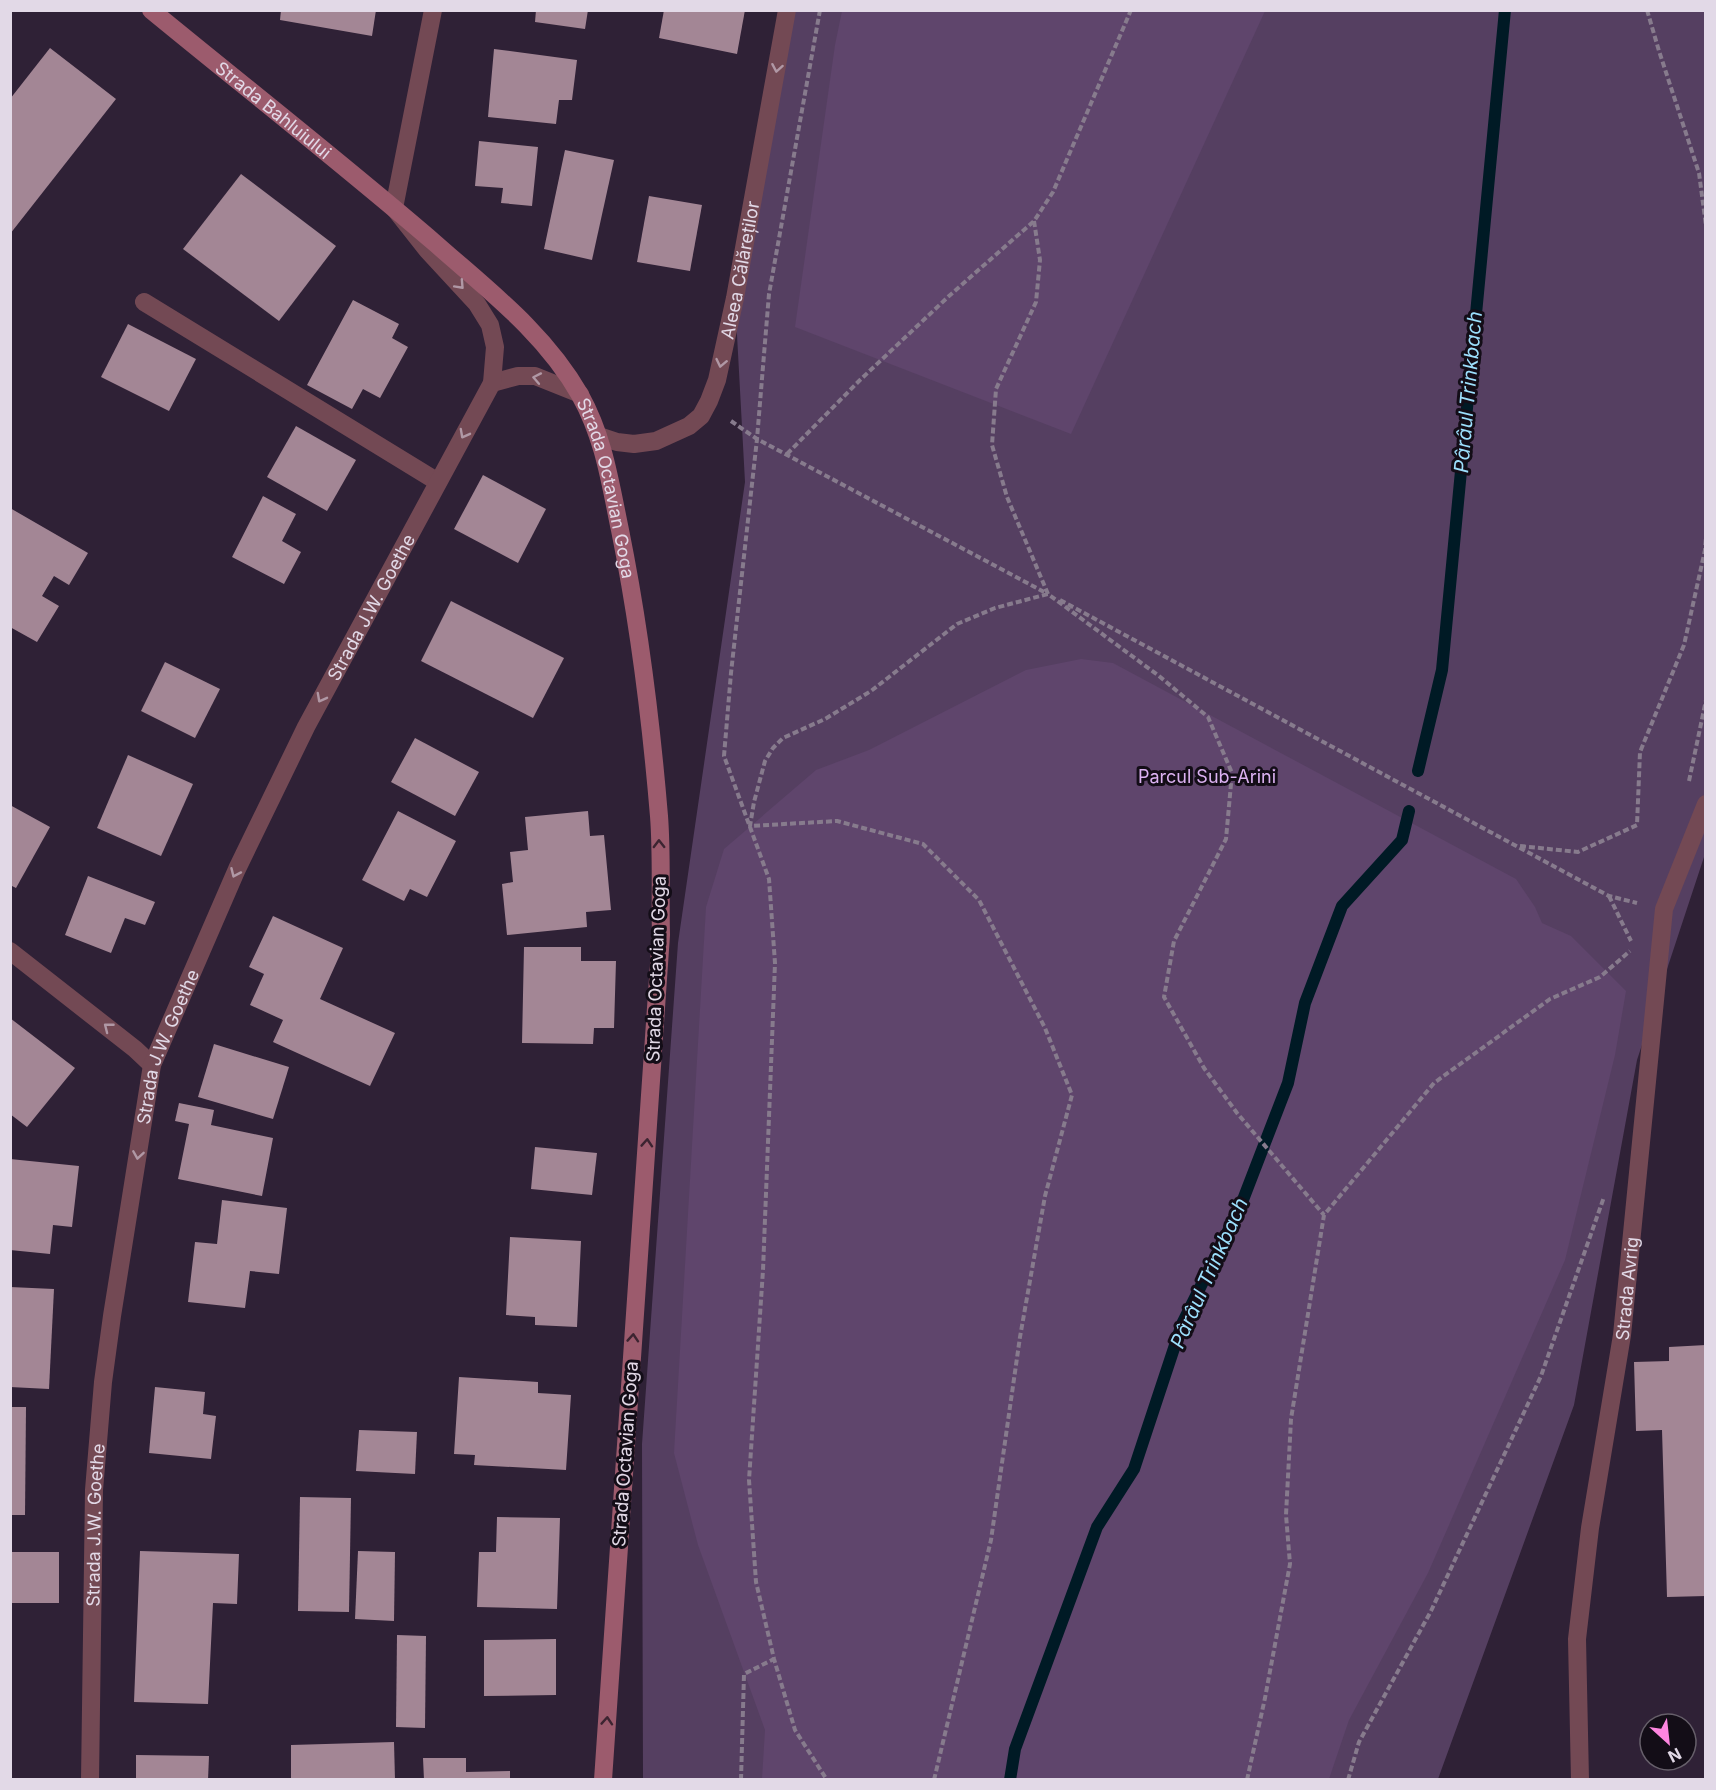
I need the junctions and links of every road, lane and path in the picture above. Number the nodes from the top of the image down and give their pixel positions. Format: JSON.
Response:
{"nodes":[{"id":1,"x":151,"y":10,"type":"edge"},
{"id":2,"x":433,"y":10,"type":"edge"},
{"id":3,"x":788,"y":10,"type":"edge"},
{"id":4,"x":820,"y":10,"type":"edge"},
{"id":5,"x":1131,"y":10,"type":"edge"},
{"id":6,"x":1647,"y":10,"type":"edge"},
{"id":7,"x":394,"y":208,"type":"junction"},
{"id":8,"x":1034,"y":221,"type":"junction"},
{"id":9,"x":1706,"y":226,"type":"edge"},
{"id":10,"x":144,"y":302,"type":"dead end"},
{"id":11,"x":492,"y":383,"type":"junction"},
{"id":12,"x":580,"y":394,"type":"junction"},
{"id":13,"x":724,"y":417,"type":"dead end"},
{"id":14,"x":599,"y":436,"type":"junction"},
{"id":15,"x":757,"y":439,"type":"junction"},
{"id":16,"x":787,"y":454,"type":"junction"},
{"id":17,"x":438,"y":482,"type":"junction"},
{"id":18,"x":1706,"y":536,"type":"edge"},
{"id":19,"x":1048,"y":594,"type":"junction"},
{"id":20,"x":1706,"y":804,"type":"edge"},
{"id":21,"x":750,"y":826,"type":"junction"},
{"id":22,"x":1517,"y":846,"type":"junction"},
{"id":23,"x":10,"y":951,"type":"edge"},
{"id":24,"x":152,"y":1065,"type":"junction"},
{"id":25,"x":1605,"y":1195,"type":"dead end"},
{"id":26,"x":1324,"y":1215,"type":"junction"},
{"id":27,"x":774,"y":1659,"type":"junction"},
{"id":28,"x":90,"y":1779,"type":"edge"},
{"id":29,"x":603,"y":1779,"type":"edge"},
{"id":30,"x":741,"y":1779,"type":"edge"},
{"id":31,"x":827,"y":1779,"type":"edge"},
{"id":32,"x":934,"y":1779,"type":"edge"},
{"id":33,"x":1247,"y":1779,"type":"edge"},
{"id":34,"x":1348,"y":1779,"type":"edge"},
{"id":35,"x":1580,"y":1779,"type":"edge"}],
"edges":[{"from":1,"to":7,"type":"main road","name":"Strada Bahluiului"},
{"from":2,"to":7,"type":"street"},
{"from":3,"to":14,"type":"street","name":"Aleea Călăreților","one_way":true},
{"from":4,"to":15,"type":"path","name":"Aleea Călăreților"},
{"from":5,"to":8,"type":"path"},
{"from":6,"to":9,"type":"path"},
{"from":7,"to":11,"type":"street","name":"Strada J.W. Goethe","one_way":true},
{"from":7,"to":12,"type":"main road","name":"Strada Octavian Goga"},
{"from":8,"to":16,"type":"path"},
{"from":8,"to":19,"type":"path"},
{"from":10,"to":17,"type":"street"},
{"from":12,"to":11,"type":"street","one_way":true},
{"from":11,"to":17,"type":"street","name":"Strada J.W. Goethe","one_way":true},
{"from":12,"to":14,"type":"main road","name":"Strada Octavian Goga"},
{"from":13,"to":15,"type":"path"},
{"from":29,"to":14,"type":"main road","name":"Strada Octavian Goga","one_way":true},
{"from":15,"to":16,"type":"path"},
{"from":15,"to":21,"type":"path","name":"Aleea Călăreților"},
{"from":16,"to":19,"type":"path"},
{"from":17,"to":24,"type":"street","name":"Strada J.W. Goethe","one_way":true},
{"from":18,"to":22,"type":"path"},
{"from":19,"to":21,"type":"path"},
{"from":19,"to":22,"type":"path"},
{"from":19,"to":26,"type":"path"},
{"from":20,"to":35,"type":"street","name":"Strada Avrig"},
{"from":21,"to":27,"type":"path","name":"Aleea Călăreților"},
{"from":21,"to":32,"type":"path"},
{"from":22,"to":26,"type":"path"},
{"from":24,"to":23,"type":"street","one_way":true},
{"from":24,"to":28,"type":"street","name":"Strada J.W. Goethe","one_way":true},
{"from":25,"to":34,"type":"path"},
{"from":26,"to":33,"type":"path"},
{"from":27,"to":30,"type":"path"},
{"from":27,"to":31,"type":"path","name":"Aleea Călăreților"}]}
